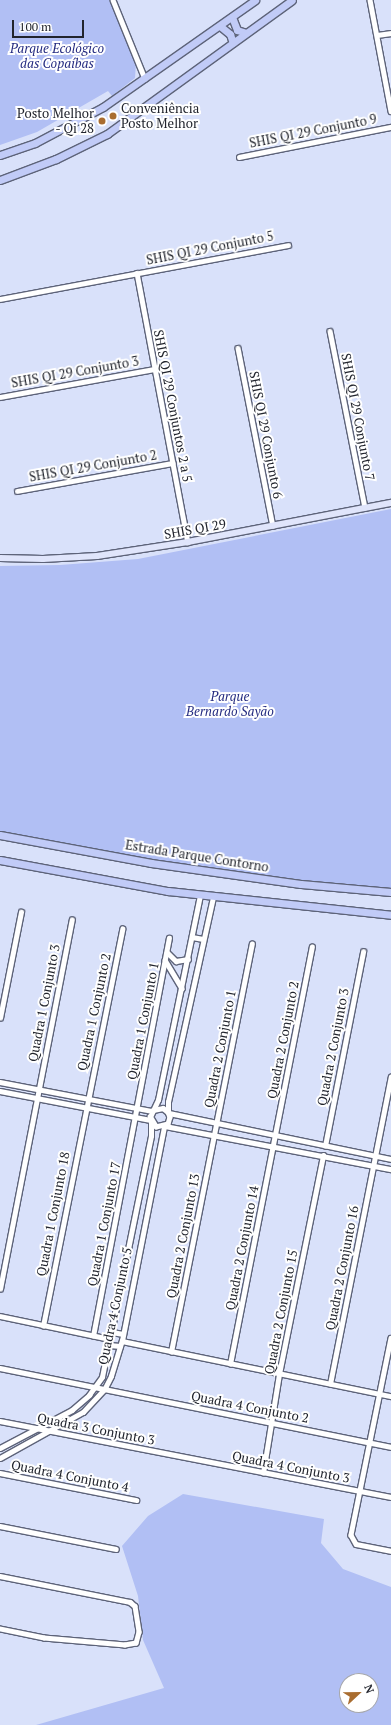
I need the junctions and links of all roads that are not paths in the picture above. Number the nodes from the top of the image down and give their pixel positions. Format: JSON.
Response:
{"nodes":[{"id":1,"x":113,"y":0,"type":"edge"},
{"id":2,"x":255,"y":0,"type":"edge"},
{"id":3,"x":292,"y":0,"type":"edge"},
{"id":4,"x":370,"y":0,"type":"edge"},
{"id":5,"x":232,"y":17,"type":"junction"},
{"id":6,"x":220,"y":26,"type":"junction"},
{"id":7,"x":246,"y":33,"type":"junction"},
{"id":8,"x":391,"y":33,"type":"edge"},
{"id":9,"x":377,"y":35,"type":"junction"},
{"id":10,"x":233,"y":42,"type":"junction"},
{"id":11,"x":145,"y":79,"type":"junction"},
{"id":12,"x":391,"y":111,"type":"edge"},
{"id":13,"x":391,"y":127,"type":"edge"},
{"id":14,"x":0,"y":155,"type":"edge"},
{"id":15,"x":238,"y":157,"type":"dead end"},
{"id":16,"x":1,"y":177,"type":"edge"},
{"id":17,"x":288,"y":245,"type":"dead end"},
{"id":18,"x":137,"y":274,"type":"junction"},
{"id":19,"x":0,"y":299,"type":"edge"},
{"id":20,"x":330,"y":331,"type":"dead end"},
{"id":21,"x":238,"y":348,"type":"dead end"},
{"id":22,"x":154,"y":369,"type":"junction"},
{"id":23,"x":0,"y":397,"type":"edge"},
{"id":24,"x":172,"y":463,"type":"junction"},
{"id":25,"x":17,"y":491,"type":"dead end"},
{"id":26,"x":391,"y":503,"type":"edge"},
{"id":27,"x":365,"y":508,"type":"junction"},
{"id":28,"x":273,"y":526,"type":"junction"},
{"id":29,"x":188,"y":542,"type":"junction"},
{"id":30,"x":0,"y":558,"type":"edge"},
{"id":31,"x":0,"y":835,"type":"edge"},
{"id":32,"x":0,"y":860,"type":"edge"},
{"id":33,"x":391,"y":892,"type":"edge"},
{"id":34,"x":200,"y":895,"type":"junction"},
{"id":35,"x":213,"y":897,"type":"junction"},
{"id":36,"x":21,"y":912,"type":"dead end"},
{"id":37,"x":391,"y":915,"type":"edge"},
{"id":38,"x":72,"y":920,"type":"dead end"},
{"id":39,"x":122,"y":929,"type":"dead end"},
{"id":40,"x":192,"y":937,"type":"junction"},
{"id":41,"x":169,"y":938,"type":"dead end"},
{"id":42,"x":203,"y":939,"type":"junction"},
{"id":43,"x":252,"y":944,"type":"dead end"},
{"id":44,"x":312,"y":947,"type":"dead end"},
{"id":45,"x":167,"y":952,"type":"junction"},
{"id":46,"x":363,"y":952,"type":"dead end"},
{"id":47,"x":199,"y":956,"type":"junction"},
{"id":48,"x":188,"y":957,"type":"junction"},
{"id":49,"x":165,"y":960,"type":"junction"},
{"id":50,"x":182,"y":988,"type":"junction"},
{"id":51,"x":0,"y":1018,"type":"edge"},
{"id":52,"x":391,"y":1077,"type":"edge"},
{"id":53,"x":0,"y":1082,"type":"edge"},
{"id":54,"x":38,"y":1089,"type":"junction"},
{"id":55,"x":0,"y":1091,"type":"edge"},
{"id":56,"x":36,"y":1098,"type":"junction"},
{"id":57,"x":87,"y":1099,"type":"junction"},
{"id":58,"x":86,"y":1107,"type":"junction"},
{"id":59,"x":138,"y":1108,"type":"junction"},
{"id":60,"x":152,"y":1111,"type":"junction"},
{"id":61,"x":168,"y":1112,"type":"junction"},
{"id":62,"x":136,"y":1117,"type":"junction"},
{"id":63,"x":150,"y":1121,"type":"junction"},
{"id":64,"x":216,"y":1124,"type":"junction"},
{"id":65,"x":165,"y":1126,"type":"junction"},
{"id":66,"x":214,"y":1134,"type":"junction"},
{"id":67,"x":276,"y":1136,"type":"junction"},
{"id":68,"x":274,"y":1145,"type":"junction"},
{"id":69,"x":326,"y":1146,"type":"junction"},
{"id":70,"x":324,"y":1155,"type":"junction"},
{"id":71,"x":376,"y":1156,"type":"junction"},
{"id":72,"x":391,"y":1159,"type":"edge"},
{"id":73,"x":374,"y":1165,"type":"junction"},
{"id":74,"x":391,"y":1169,"type":"edge"},
{"id":75,"x":0,"y":1289,"type":"edge"},
{"id":76,"x":0,"y":1316,"type":"edge"},
{"id":77,"x":43,"y":1326,"type":"junction"},
{"id":78,"x":112,"y":1332,"type":"junction"},
{"id":79,"x":123,"y":1334,"type":"junction"},
{"id":80,"x":93,"y":1336,"type":"junction"},
{"id":81,"x":391,"y":1338,"type":"edge"},
{"id":82,"x":110,"y":1339,"type":"junction"},
{"id":83,"x":122,"y":1341,"type":"junction"},
{"id":84,"x":109,"y":1345,"type":"junction"},
{"id":85,"x":120,"y":1346,"type":"junction"},
{"id":86,"x":171,"y":1352,"type":"junction"},
{"id":87,"x":230,"y":1364,"type":"junction"},
{"id":88,"x":0,"y":1368,"type":"edge"},
{"id":89,"x":279,"y":1374,"type":"junction"},
{"id":90,"x":330,"y":1384,"type":"junction"},
{"id":91,"x":96,"y":1387,"type":"junction"},
{"id":92,"x":105,"y":1388,"type":"junction"},
{"id":93,"x":380,"y":1393,"type":"junction"},
{"id":94,"x":391,"y":1396,"type":"edge"},
{"id":95,"x":0,"y":1421,"type":"edge"},
{"id":96,"x":271,"y":1422,"type":"junction"},
{"id":97,"x":38,"y":1428,"type":"junction"},
{"id":98,"x":50,"y":1431,"type":"junction"},
{"id":99,"x":371,"y":1442,"type":"junction"},
{"id":100,"x":391,"y":1447,"type":"edge"},
{"id":101,"x":0,"y":1448,"type":"edge"},
{"id":102,"x":0,"y":1458,"type":"edge"},
{"id":103,"x":188,"y":1458,"type":"joint"},
{"id":104,"x":0,"y":1473,"type":"edge"},
{"id":105,"x":263,"y":1473,"type":"junction"},
{"id":106,"x":360,"y":1491,"type":"junction"},
{"id":107,"x":391,"y":1497,"type":"edge"},
{"id":108,"x":136,"y":1500,"type":"dead end"},
{"id":109,"x":0,"y":1526,"type":"edge"},
{"id":110,"x":116,"y":1549,"type":"dead end"},
{"id":111,"x":391,"y":1550,"type":"edge"},
{"id":112,"x":0,"y":1576,"type":"edge"},
{"id":113,"x":0,"y":1629,"type":"edge"}],
"edges":[{"from":1,"to":11,"type":"street"},
{"from":2,"to":5,"type":"main road"},
{"from":3,"to":7,"type":"main road"},
{"from":4,"to":9,"type":"street"},
{"from":5,"to":6,"type":"main road"},
{"from":5,"to":7,"type":"main road"},
{"from":6,"to":10,"type":"main road"},
{"from":6,"to":11,"type":"main road"},
{"from":7,"to":10,"type":"main road"},
{"from":8,"to":9,"type":"street"},
{"from":9,"to":12,"type":"street"},
{"from":10,"to":16,"type":"main road"},
{"from":11,"to":14,"type":"main road"},
{"from":13,"to":15,"type":"street","name":"SHIS QI 29 Conjunto 9"},
{"from":17,"to":18,"type":"street","name":"SHIS QI 29 Conjunto 5"},
{"from":18,"to":19,"type":"street","name":"SHIS QI 29 Conjunto 5"},
{"from":18,"to":22,"type":"street","name":"SHIS QI 29 Conjuntos 2 a 5"},
{"from":20,"to":27,"type":"street","name":"SHIS QI 29 Conjunto 7"},
{"from":21,"to":28,"type":"street","name":"SHIS QI 29 Conjunto 6"},
{"from":22,"to":23,"type":"street","name":"SHIS QI 29 Conjunto 3"},
{"from":22,"to":24,"type":"street","name":"SHIS QI 29 Conjuntos 2 a 5"},
{"from":24,"to":25,"type":"street","name":"SHIS QI 29 Conjunto 2"},
{"from":24,"to":29,"type":"street","name":"SHIS QI 29 Conjuntos 2 a 5"},
{"from":26,"to":27,"type":"street","name":"SHIS QI 29"},
{"from":27,"to":28,"type":"street","name":"SHIS QI 29"},
{"from":28,"to":29,"type":"street","name":"SHIS QI 29"},
{"from":29,"to":30,"type":"street","name":"SHIS QI 29"},
{"from":31,"to":33,"type":"main road","name":"Estrada Parque Contorno"},
{"from":32,"to":34,"type":"main road"},
{"from":34,"to":35,"type":"main road"},
{"from":34,"to":40,"type":"street"},
{"from":35,"to":37,"type":"main road"},
{"from":35,"to":42,"type":"street"},
{"from":36,"to":51,"type":"street"},
{"from":38,"to":54,"type":"street","name":"Quadra 1 Conjunto 3"},
{"from":39,"to":57,"type":"street","name":"Quadra 1 Conjunto 2"},
{"from":40,"to":42,"type":"street"},
{"from":40,"to":48,"type":"street"},
{"from":41,"to":45,"type":"street","name":"Quadra 1 Conjunto 1"},
{"from":42,"to":47,"type":"street"},
{"from":43,"to":64,"type":"street","name":"Quadra 2 Conjunto 1"},
{"from":44,"to":67,"type":"street","name":"Quadra 2 Conjunto 2"},
{"from":45,"to":48,"type":"street"},
{"from":45,"to":49,"type":"street","name":"Quadra 1 Conjunto 1"},
{"from":46,"to":69,"type":"street","name":"Quadra 2 Conjunto 3"},
{"from":47,"to":48,"type":"street"},
{"from":47,"to":61,"type":"street"},
{"from":48,"to":50,"type":"street"},
{"from":49,"to":50,"type":"street"},
{"from":49,"to":59,"type":"street","name":"Quadra 1 Conjunto 1"},
{"from":50,"to":60,"type":"street"},
{"from":52,"to":71,"type":"street","name":"Quadra 2 Conjunto 16"},
{"from":53,"to":54,"type":"street"},
{"from":54,"to":56,"type":"street","name":"Quadra 1 Conjunto 3"},
{"from":54,"to":57,"type":"street"},
{"from":55,"to":56,"type":"street"},
{"from":56,"to":58,"type":"street"},
{"from":56,"to":75,"type":"street","name":"Quadra 1 Conjunto 3"},
{"from":57,"to":58,"type":"street","name":"Quadra 1 Conjunto 2"},
{"from":57,"to":59,"type":"street"},
{"from":58,"to":62,"type":"street"},
{"from":58,"to":77,"type":"street","name":"Quadra 1 Conjunto 18"},
{"from":59,"to":60,"type":"street"},
{"from":59,"to":62,"type":"street","name":"Quadra 1 Conjunto 1"},
{"from":60,"to":61,"type":"street"},
{"from":60,"to":63,"type":"street"},
{"from":61,"to":64,"type":"street"},
{"from":61,"to":65,"type":"street"},
{"from":62,"to":63,"type":"street"},
{"from":62,"to":80,"type":"street","name":"Quadra 1 Conjunto 17"},
{"from":63,"to":65,"type":"street"},
{"from":63,"to":78,"type":"street"},
{"from":64,"to":66,"type":"street","name":"Quadra 2 Conjunto 13"},
{"from":64,"to":67,"type":"street","name":"Quadra 2 Conjunto 1"},
{"from":65,"to":66,"type":"street"},
{"from":65,"to":79,"type":"street","name":"Quadra 4 Conjunto 5"},
{"from":66,"to":68,"type":"street"},
{"from":66,"to":86,"type":"street","name":"Quadra 2 Conjunto 13"},
{"from":67,"to":68,"type":"street","name":"Quadra 2 Conjunto 14"},
{"from":67,"to":69,"type":"street","name":"Quadra 2 Conjunto 1"},
{"from":68,"to":70,"type":"street"},
{"from":68,"to":87,"type":"street","name":"Quadra 2 Conjunto 14"},
{"from":69,"to":71,"type":"street","name":"Quadra 2 Conjunto 1"},
{"from":70,"to":73,"type":"street"},
{"from":70,"to":89,"type":"street","name":"Quadra 2 Conjunto 15"},
{"from":71,"to":72,"type":"street","name":"Quadra 2 Conjunto 1"},
{"from":71,"to":73,"type":"street","name":"Quadra 2 Conjunto 16"},
{"from":73,"to":74,"type":"street"},
{"from":73,"to":90,"type":"street","name":"Quadra 2 Conjunto 16"},
{"from":76,"to":77,"type":"street"},
{"from":77,"to":80,"type":"street"},
{"from":78,"to":79,"type":"street"},
{"from":78,"to":82,"type":"street"},
{"from":79,"to":83,"type":"street","name":"Quadra 4 Conjunto 5"},
{"from":80,"to":82,"type":"street"},
{"from":81,"to":93,"type":"street"},
{"from":82,"to":84,"type":"street"},
{"from":83,"to":85,"type":"street","name":"Quadra 4 Conjunto 5"},
{"from":83,"to":86,"type":"street"},
{"from":84,"to":85,"type":"street"},
{"from":84,"to":91,"type":"street"},
{"from":85,"to":92,"type":"street","name":"Quadra 4 Conjunto 5"},
{"from":86,"to":87,"type":"street"},
{"from":87,"to":89,"type":"street"},
{"from":88,"to":91,"type":"street","name":"Quadra 4 Conjunto 2"},
{"from":89,"to":90,"type":"street"},
{"from":89,"to":96,"type":"street","name":"Quadra 2 Conjunto 15"},
{"from":90,"to":93,"type":"street"},
{"from":91,"to":92,"type":"street","name":"Quadra 4 Conjunto 2"},
{"from":91,"to":97,"type":"street"},
{"from":92,"to":96,"type":"street","name":"Quadra 4 Conjunto 2"},
{"from":92,"to":98,"type":"street","name":"Quadra 4 Conjunto 5"},
{"from":93,"to":94,"type":"street"},
{"from":93,"to":99,"type":"street"},
{"from":95,"to":97,"type":"street","name":"Quadra 3 Conjunto 3"},
{"from":96,"to":99,"type":"street","name":"Quadra 4 Conjunto 2"},
{"from":96,"to":105,"type":"street","name":"Quadra 2 Conjunto 15"},
{"from":97,"to":98,"type":"street","name":"Quadra 3 Conjunto 3"},
{"from":97,"to":101,"type":"street"},
{"from":98,"to":102,"type":"street","name":"Quadra 4 Conjunto 5"},
{"from":98,"to":103,"type":"street","name":"Quadra 3 Conjunto 3"},
{"from":99,"to":100,"type":"street","name":"Quadra 4 Conjunto 2"},
{"from":99,"to":106,"type":"street"},
{"from":103,"to":105,"type":"street","name":"Quadra 4 Conjunto 3"},
{"from":104,"to":108,"type":"street","name":"Quadra 4 Conjunto 4"},
{"from":105,"to":106,"type":"street","name":"Quadra 4 Conjunto 3"},
{"from":106,"to":107,"type":"street","name":"Quadra 4 Conjunto 3"},
{"from":106,"to":111,"type":"street"},
{"from":109,"to":110,"type":"street"},
{"from":112,"to":113,"type":"street"}]}
